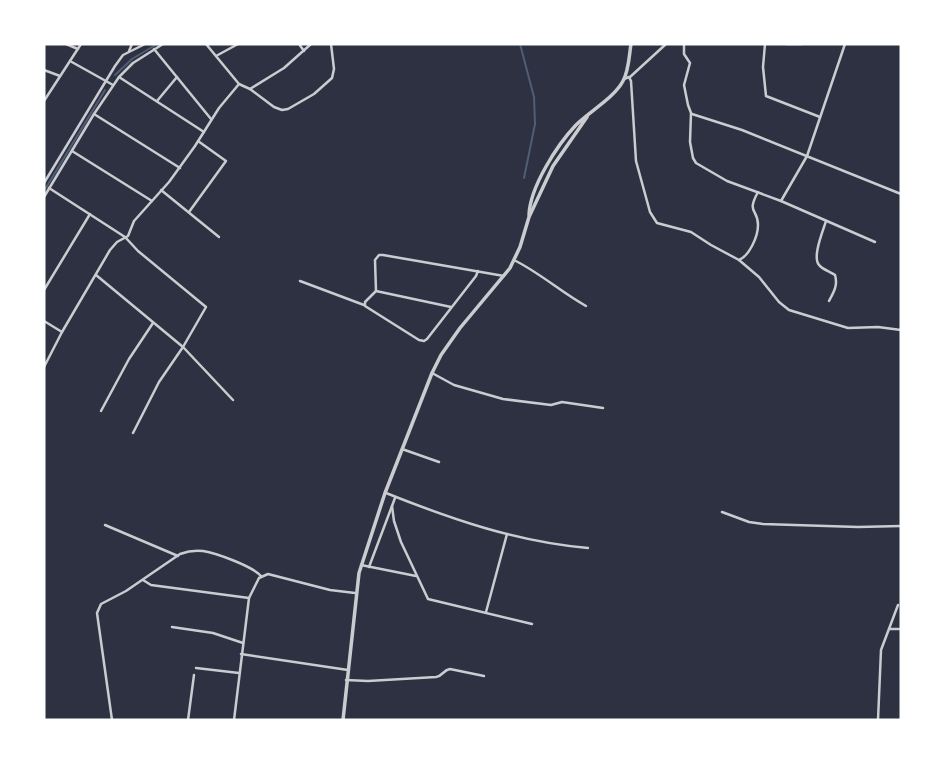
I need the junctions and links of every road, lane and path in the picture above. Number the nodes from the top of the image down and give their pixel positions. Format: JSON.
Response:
{"nodes":[{"id":1,"x":66,"y":44,"type":"edge"},
{"id":2,"x":81,"y":44,"type":"edge"},
{"id":3,"x":132,"y":44,"type":"edge"},
{"id":4,"x":145,"y":44,"type":"edge"},
{"id":5,"x":163,"y":44,"type":"edge"},
{"id":6,"x":206,"y":44,"type":"edge"},
{"id":7,"x":237,"y":44,"type":"edge"},
{"id":8,"x":299,"y":44,"type":"edge"},
{"id":9,"x":311,"y":44,"type":"edge"},
{"id":10,"x":331,"y":44,"type":"edge"},
{"id":11,"x":631,"y":44,"type":"edge"},
{"id":12,"x":666,"y":44,"type":"edge"},
{"id":13,"x":684,"y":44,"type":"edge"},
{"id":14,"x":765,"y":44,"type":"edge"},
{"id":15,"x":786,"y":44,"type":"edge"},
{"id":16,"x":801,"y":44,"type":"edge"},
{"id":17,"x":845,"y":44,"type":"edge"},
{"id":18,"x":78,"y":49,"type":"junction"},
{"id":19,"x":154,"y":49,"type":"junction"},
{"id":20,"x":130,"y":51,"type":"junction"},
{"id":21,"x":304,"y":51,"type":"junction"},
{"id":22,"x":216,"y":56,"type":"junction"},
{"id":23,"x":70,"y":61,"type":"junction"},
{"id":24,"x":44,"y":70,"type":"edge"},
{"id":25,"x":60,"y":76,"type":"junction"},
{"id":26,"x":119,"y":76,"type":"junction"},
{"id":27,"x":177,"y":77,"type":"junction"},
{"id":28,"x":627,"y":78,"type":"junction"},
{"id":29,"x":106,"y":80,"type":"junction"},
{"id":30,"x":239,"y":83,"type":"junction"},
{"id":31,"x":113,"y":85,"type":"junction"},
{"id":32,"x":250,"y":89,"type":"junction"},
{"id":33,"x":44,"y":101,"type":"edge"},
{"id":34,"x":157,"y":101,"type":"junction"},
{"id":35,"x":691,"y":113,"type":"junction"},
{"id":36,"x":94,"y":114,"type":"junction"},
{"id":37,"x":820,"y":117,"type":"junction"},
{"id":38,"x":211,"y":119,"type":"junction"},
{"id":39,"x":204,"y":132,"type":"junction"},
{"id":40,"x":198,"y":141,"type":"junction"},
{"id":41,"x":71,"y":151,"type":"junction"},
{"id":42,"x":807,"y":156,"type":"junction"},
{"id":43,"x":180,"y":168,"type":"junction"},
{"id":44,"x":44,"y":183,"type":"edge"},
{"id":45,"x":49,"y":188,"type":"junction"},
{"id":46,"x":162,"y":190,"type":"junction"},
{"id":47,"x":758,"y":192,"type":"junction"},
{"id":48,"x":901,"y":194,"type":"edge"},
{"id":49,"x":44,"y":197,"type":"edge"},
{"id":50,"x":152,"y":201,"type":"junction"},
{"id":51,"x":781,"y":201,"type":"junction"},
{"id":52,"x":189,"y":212,"type":"junction"},
{"id":53,"x":90,"y":214,"type":"junction"},
{"id":54,"x":826,"y":220,"type":"junction"},
{"id":55,"x":125,"y":237,"type":"junction"},
{"id":56,"x":219,"y":237,"type":"dead end"},
{"id":57,"x":875,"y":242,"type":"dead end"},
{"id":58,"x":514,"y":260,"type":"junction"},
{"id":59,"x":739,"y":260,"type":"junction"},
{"id":60,"x":478,"y":271,"type":"junction"},
{"id":61,"x":96,"y":275,"type":"junction"},
{"id":62,"x":504,"y":276,"type":"junction"},
{"id":63,"x":300,"y":281,"type":"dead end"},
{"id":64,"x":44,"y":290,"type":"edge"},
{"id":65,"x":376,"y":291,"type":"junction"},
{"id":66,"x":829,"y":301,"type":"dead end"},
{"id":67,"x":364,"y":305,"type":"junction"},
{"id":68,"x":586,"y":306,"type":"dead end"},
{"id":69,"x":451,"y":307,"type":"junction"},
{"id":70,"x":44,"y":321,"type":"edge"},
{"id":71,"x":153,"y":323,"type":"junction"},
{"id":72,"x":901,"y":330,"type":"edge"},
{"id":73,"x":62,"y":332,"type":"junction"},
{"id":74,"x":183,"y":347,"type":"junction"},
{"id":75,"x":44,"y":367,"type":"edge"},
{"id":76,"x":432,"y":373,"type":"junction"},
{"id":77,"x":233,"y":400,"type":"dead end"},
{"id":78,"x":603,"y":408,"type":"dead end"},
{"id":79,"x":101,"y":411,"type":"dead end"},
{"id":80,"x":133,"y":433,"type":"dead end"},
{"id":81,"x":402,"y":449,"type":"junction"},
{"id":82,"x":439,"y":462,"type":"dead end"},
{"id":83,"x":385,"y":493,"type":"junction"},
{"id":84,"x":395,"y":497,"type":"junction"},
{"id":85,"x":392,"y":506,"type":"junction"},
{"id":86,"x":722,"y":512,"type":"dead end"},
{"id":87,"x":105,"y":525,"type":"dead end"},
{"id":88,"x":901,"y":526,"type":"edge"},
{"id":89,"x":507,"y":534,"type":"junction"},
{"id":90,"x":588,"y":548,"type":"dead end"},
{"id":91,"x":178,"y":555,"type":"junction"},
{"id":92,"x":361,"y":565,"type":"junction"},
{"id":93,"x":369,"y":567,"type":"junction"},
{"id":94,"x":261,"y":576,"type":"junction"},
{"id":95,"x":417,"y":576,"type":"junction"},
{"id":96,"x":143,"y":579,"type":"junction"},
{"id":97,"x":356,"y":593,"type":"junction"},
{"id":98,"x":249,"y":598,"type":"junction"},
{"id":99,"x":898,"y":605,"type":"dead end"},
{"id":100,"x":486,"y":613,"type":"junction"},
{"id":101,"x":532,"y":624,"type":"dead end"},
{"id":102,"x":172,"y":627,"type":"dead end"},
{"id":103,"x":889,"y":629,"type":"junction"},
{"id":104,"x":901,"y":629,"type":"edge"},
{"id":105,"x":243,"y":642,"type":"junction"},
{"id":106,"x":241,"y":654,"type":"junction"},
{"id":107,"x":196,"y":668,"type":"dead end"},
{"id":108,"x":348,"y":670,"type":"junction"},
{"id":109,"x":239,"y":673,"type":"junction"},
{"id":110,"x":194,"y":675,"type":"dead end"},
{"id":111,"x":484,"y":676,"type":"dead end"},
{"id":112,"x":346,"y":680,"type":"junction"},
{"id":113,"x":112,"y":720,"type":"edge"},
{"id":114,"x":188,"y":720,"type":"edge"},
{"id":115,"x":234,"y":720,"type":"edge"},
{"id":116,"x":342,"y":720,"type":"edge"},
{"id":117,"x":878,"y":720,"type":"edge"}],
"edges":[{"from":1,"to":18,"type":"street"},
{"from":2,"to":18,"type":"street"},
{"from":3,"to":20,"type":"street"},
{"from":4,"to":20,"type":"street"},
{"from":5,"to":19,"type":"street"},
{"from":6,"to":22,"type":"street"},
{"from":7,"to":22,"type":"street"},
{"from":8,"to":21,"type":"street"},
{"from":9,"to":21,"type":"street"},
{"from":10,"to":32,"type":"street"},
{"from":11,"to":28,"type":"street"},
{"from":12,"to":28,"type":"street"},
{"from":13,"to":35,"type":"street"},
{"from":14,"to":37,"type":"street"},
{"from":15,"to":16,"type":"street"},
{"from":17,"to":37,"type":"street"},
{"from":18,"to":23,"type":"street"},
{"from":19,"to":26,"type":"street"},
{"from":19,"to":27,"type":"street"},
{"from":20,"to":29,"type":"street"},
{"from":21,"to":32,"type":"street"},
{"from":22,"to":30,"type":"street"},
{"from":23,"to":25,"type":"street"},
{"from":23,"to":29,"type":"street"},
{"from":24,"to":25,"type":"street"},
{"from":25,"to":33,"type":"street"},
{"from":26,"to":31,"type":"street"},
{"from":26,"to":34,"type":"street"},
{"from":27,"to":34,"type":"street"},
{"from":27,"to":38,"type":"street"},
{"from":28,"to":58,"type":"street"},
{"from":28,"to":59,"type":"street"},
{"from":29,"to":31,"type":"street"},
{"from":29,"to":44,"type":"street"},
{"from":30,"to":32,"type":"street"},
{"from":30,"to":38,"type":"street"},
{"from":31,"to":36,"type":"street"},
{"from":34,"to":39,"type":"street"},
{"from":35,"to":42,"type":"street"},
{"from":35,"to":47,"type":"street"},
{"from":36,"to":41,"type":"street"},
{"from":36,"to":43,"type":"street"},
{"from":37,"to":42,"type":"street"},
{"from":38,"to":39,"type":"street"},
{"from":39,"to":40,"type":"street"},
{"from":40,"to":43,"type":"street"},
{"from":40,"to":52,"type":"street"},
{"from":41,"to":45,"type":"street"},
{"from":41,"to":50,"type":"street"},
{"from":42,"to":48,"type":"street"},
{"from":42,"to":51,"type":"street"},
{"from":43,"to":46,"type":"street"},
{"from":45,"to":49,"type":"street"},
{"from":45,"to":53,"type":"street"},
{"from":46,"to":50,"type":"street"},
{"from":46,"to":52,"type":"street"},
{"from":47,"to":51,"type":"street"},
{"from":47,"to":59,"type":"street"},
{"from":50,"to":55,"type":"street"},
{"from":51,"to":54,"type":"street"},
{"from":52,"to":56,"type":"street"},
{"from":53,"to":55,"type":"street"},
{"from":53,"to":64,"type":"street"},
{"from":54,"to":57,"type":"street"},
{"from":54,"to":66,"type":"street"},
{"from":55,"to":61,"type":"street"},
{"from":55,"to":74,"type":"street"},
{"from":58,"to":62,"type":"street"},
{"from":58,"to":68,"type":"street"},
{"from":59,"to":72,"type":"street"},
{"from":60,"to":62,"type":"street"},
{"from":60,"to":65,"type":"street"},
{"from":60,"to":69,"type":"street"},
{"from":61,"to":71,"type":"street"},
{"from":61,"to":73,"type":"street"},
{"from":62,"to":76,"type":"street"},
{"from":63,"to":67,"type":"street"},
{"from":65,"to":67,"type":"street"},
{"from":65,"to":69,"type":"street"},
{"from":67,"to":69,"type":"street"},
{"from":70,"to":73,"type":"street"},
{"from":71,"to":74,"type":"street"},
{"from":71,"to":79,"type":"street"},
{"from":73,"to":75,"type":"street"},
{"from":74,"to":77,"type":"street"},
{"from":74,"to":80,"type":"street"},
{"from":76,"to":78,"type":"street"},
{"from":76,"to":81,"type":"street"},
{"from":81,"to":82,"type":"street"},
{"from":81,"to":83,"type":"street"},
{"from":83,"to":84,"type":"street"},
{"from":83,"to":92,"type":"street"},
{"from":84,"to":85,"type":"street"},
{"from":84,"to":89,"type":"street"},
{"from":85,"to":93,"type":"street"},
{"from":85,"to":95,"type":"street"},
{"from":86,"to":88,"type":"street"},
{"from":87,"to":91,"type":"street"},
{"from":89,"to":90,"type":"street"},
{"from":89,"to":100,"type":"street"},
{"from":91,"to":94,"type":"street"},
{"from":91,"to":96,"type":"street"},
{"from":92,"to":93,"type":"street"},
{"from":92,"to":97,"type":"street"},
{"from":93,"to":95,"type":"street"},
{"from":94,"to":97,"type":"street"},
{"from":94,"to":98,"type":"street"},
{"from":95,"to":100,"type":"street"},
{"from":96,"to":98,"type":"street"},
{"from":96,"to":113,"type":"street"},
{"from":97,"to":108,"type":"street"},
{"from":98,"to":105,"type":"street"},
{"from":99,"to":103,"type":"street"},
{"from":100,"to":101,"type":"street"},
{"from":102,"to":105,"type":"street"},
{"from":103,"to":104,"type":"street"},
{"from":103,"to":117,"type":"street"},
{"from":105,"to":106,"type":"street"},
{"from":106,"to":108,"type":"street"},
{"from":106,"to":109,"type":"street"},
{"from":107,"to":109,"type":"street"},
{"from":108,"to":112,"type":"street"},
{"from":109,"to":115,"type":"street"},
{"from":110,"to":114,"type":"street"},
{"from":111,"to":112,"type":"street"},
{"from":112,"to":116,"type":"street"}]}
